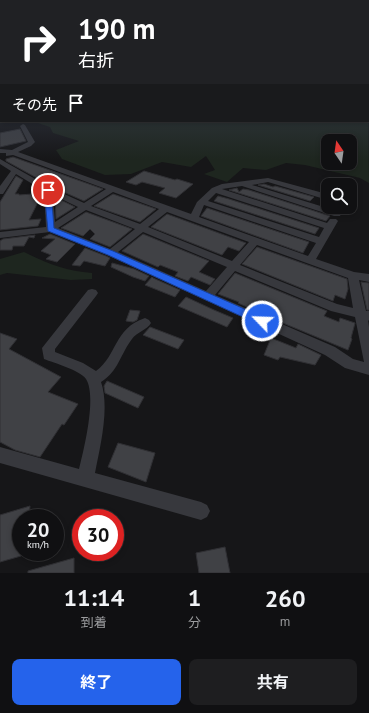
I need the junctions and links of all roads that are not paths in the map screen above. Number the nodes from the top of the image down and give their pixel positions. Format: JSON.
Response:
{"nodes":[{"id":1,"x":23,"y":126,"type":"dead end"},
{"id":2,"x":5,"y":151,"type":"edge"},
{"id":3,"x":0,"y":160,"type":"edge"},
{"id":4,"x":15,"y":170,"type":"junction"},
{"id":5,"x":240,"y":184,"type":"junction"},
{"id":6,"x":112,"y":189,"type":"junction"},
{"id":7,"x":48,"y":190,"type":"junction"},
{"id":8,"x":215,"y":190,"type":"junction"},
{"id":9,"x":0,"y":192,"type":"edge"},
{"id":10,"x":321,"y":195,"type":"edge"},
{"id":11,"x":202,"y":202,"type":"junction"},
{"id":12,"x":321,"y":206,"type":"edge"},
{"id":13,"x":85,"y":207,"type":"junction"},
{"id":14,"x":166,"y":208,"type":"junction"},
{"id":15,"x":334,"y":214,"type":"edge"},
{"id":16,"x":194,"y":218,"type":"junction"},
{"id":17,"x":330,"y":227,"type":"junction"},
{"id":18,"x":142,"y":228,"type":"junction"},
{"id":19,"x":50,"y":229,"type":"junction"},
{"id":20,"x":0,"y":235,"type":"edge"},
{"id":21,"x":255,"y":241,"type":"junction"},
{"id":22,"x":322,"y":241,"type":"junction"},
{"id":23,"x":110,"y":253,"type":"junction"},
{"id":24,"x":310,"y":261,"type":"junction"},
{"id":25,"x":233,"y":266,"type":"junction"},
{"id":26,"x":352,"y":276,"type":"junction"},
{"id":27,"x":369,"y":278,"type":"edge"},
{"id":28,"x":92,"y":294,"type":"dead end"},
{"id":29,"x":207,"y":297,"type":"junction"},
{"id":30,"x":365,"y":315,"type":"edge"},
{"id":31,"x":145,"y":323,"type":"dead end"},
{"id":32,"x":369,"y":358,"type":"edge"},
{"id":33,"x":369,"y":369,"type":"edge"},
{"id":34,"x":93,"y":380,"type":"junction"},
{"id":35,"x":0,"y":455,"type":"edge"},
{"id":36,"x":85,"y":479,"type":"junction"},
{"id":37,"x":201,"y":511,"type":"dead end"}],
"edges":[{"from":1,"to":2,"type":"street"},
{"from":2,"to":3,"type":"street"},
{"from":2,"to":6,"type":"street"},
{"from":3,"to":4,"type":"street"},
{"from":4,"to":7,"type":"street"},
{"from":4,"to":9,"type":"street"},
{"from":5,"to":8,"type":"street"},
{"from":5,"to":10,"type":"street"},
{"from":5,"to":12,"type":"street"},
{"from":6,"to":13,"type":"street"},
{"from":6,"to":14,"type":"street"},
{"from":7,"to":13,"type":"street"},
{"from":7,"to":19,"type":"street"},
{"from":8,"to":11,"type":"street"},
{"from":8,"to":17,"type":"street"},
{"from":11,"to":16,"type":"street"},
{"from":11,"to":22,"type":"street"},
{"from":13,"to":18,"type":"street"},
{"from":13,"to":19,"type":"street"},
{"from":14,"to":16,"type":"street"},
{"from":14,"to":18,"type":"street"},
{"from":15,"to":17,"type":"street"},
{"from":16,"to":21,"type":"street"},
{"from":17,"to":22,"type":"street"},
{"from":18,"to":23,"type":"street"},
{"from":18,"to":25,"type":"street"},
{"from":19,"to":20,"type":"street"},
{"from":19,"to":23,"type":"street"},
{"from":21,"to":24,"type":"street"},
{"from":21,"to":25,"type":"street"},
{"from":22,"to":24,"type":"street"},
{"from":23,"to":29,"type":"street"},
{"from":24,"to":26,"type":"street"},
{"from":25,"to":29,"type":"street"},
{"from":25,"to":30,"type":"street"},
{"from":26,"to":27,"type":"street"},
{"from":26,"to":30,"type":"street"},
{"from":28,"to":34,"type":"street"},
{"from":29,"to":33,"type":"street"},
{"from":30,"to":32,"type":"street"},
{"from":31,"to":34,"type":"street"},
{"from":34,"to":36,"type":"street"},
{"from":35,"to":36,"type":"street"},
{"from":36,"to":37,"type":"street"}]}
